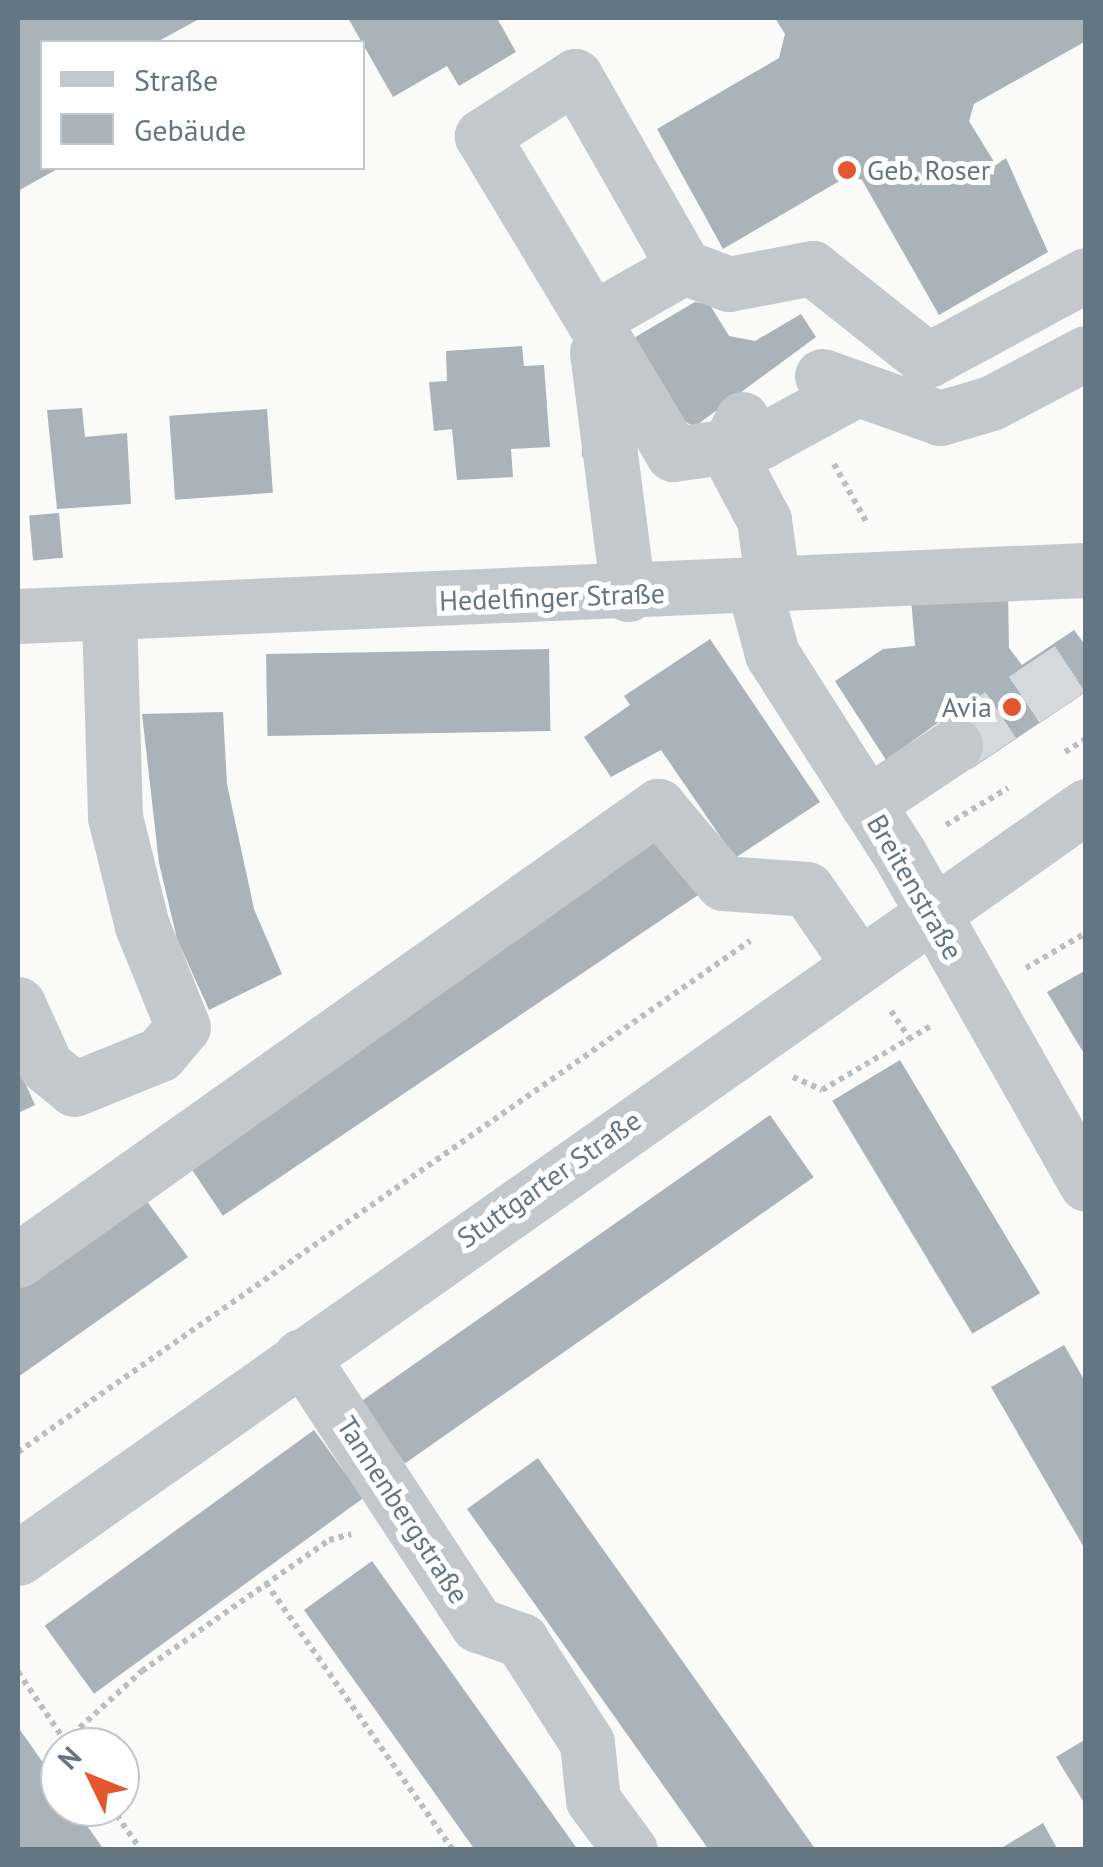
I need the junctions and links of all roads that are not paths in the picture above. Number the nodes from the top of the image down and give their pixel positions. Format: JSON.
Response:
{"nodes":[{"id":1,"x":684,"y":267,"type":"junction"},
{"id":2,"x":1086,"y":275,"type":"edge"},
{"id":3,"x":593,"y":319,"type":"junction"},
{"id":4,"x":1086,"y":353,"type":"edge"},
{"id":5,"x":855,"y":390,"type":"junction"},
{"id":6,"x":727,"y":450,"type":"junction"},
{"id":7,"x":1086,"y":570,"type":"edge"},
{"id":8,"x":764,"y":587,"type":"junction"},
{"id":9,"x":628,"y":594,"type":"junction"},
{"id":10,"x":109,"y":614,"type":"junction"},
{"id":11,"x":18,"y":616,"type":"edge"},
{"id":12,"x":954,"y":745,"type":"tunnel mouth"},
{"id":13,"x":868,"y":804,"type":"junction"},
{"id":14,"x":1086,"y":806,"type":"edge"},
{"id":15,"x":932,"y":912,"type":"junction"},
{"id":16,"x":856,"y":960,"type":"junction"},
{"id":17,"x":18,"y":1004,"type":"edge"},
{"id":18,"x":1086,"y":1184,"type":"edge"},
{"id":19,"x":18,"y":1260,"type":"edge"},
{"id":20,"x":300,"y":1356,"type":"junction"},
{"id":21,"x":18,"y":1558,"type":"edge"},
{"id":22,"x":630,"y":1850,"type":"edge"}],
"edges":[{"from":1,"to":2,"type":"street"},
{"from":1,"to":3,"type":"street"},
{"from":1,"to":3,"type":"street"},
{"from":3,"to":6,"type":"street"},
{"from":3,"to":9,"type":"street"},
{"from":4,"to":5,"type":"street"},
{"from":5,"to":6,"type":"street"},
{"from":5,"to":6,"type":"street"},
{"from":6,"to":8,"type":"street","name":"Breitenstraße"},
{"from":7,"to":8,"type":"street","name":"Hedelfinger Straße"},
{"from":8,"to":9,"type":"street","name":"Hedelfinger Straße"},
{"from":8,"to":13,"type":"street","name":"Breitenstraße"},
{"from":9,"to":10,"type":"street","name":"Hedelfinger Straße"},
{"from":10,"to":11,"type":"street","name":"Hedelfinger Straße"},
{"from":10,"to":17,"type":"street"},
{"from":12,"to":13,"type":"street"},
{"from":13,"to":15,"type":"street","name":"Breitenstraße"},
{"from":14,"to":15,"type":"street","name":"Stuttgarter Straße"},
{"from":15,"to":16,"type":"street","name":"Stuttgarter Straße"},
{"from":15,"to":18,"type":"street","name":"Breitenstraße"},
{"from":16,"to":19,"type":"street"},
{"from":16,"to":20,"type":"street","name":"Stuttgarter Straße"},
{"from":20,"to":21,"type":"street","name":"Stuttgarter Straße"},
{"from":20,"to":22,"type":"street","name":"Tannenbergstraße"}]}
